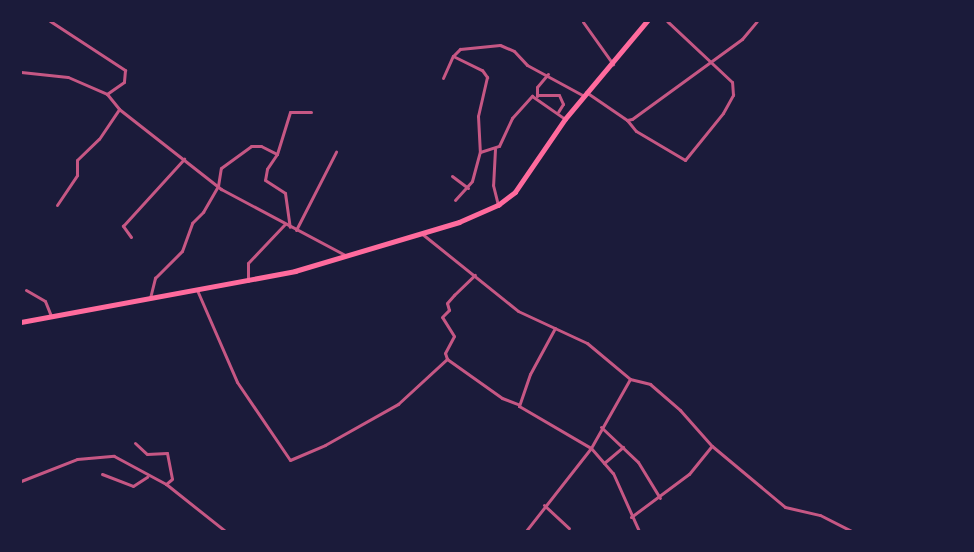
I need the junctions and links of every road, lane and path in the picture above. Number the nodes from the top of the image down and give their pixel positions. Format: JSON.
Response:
{"nodes":[{"id":1,"x":50,"y":21,"type":"edge"},
{"id":2,"x":646,"y":21,"type":"edge"},
{"id":3,"x":667,"y":21,"type":"edge"},
{"id":4,"x":757,"y":21,"type":"edge"},
{"id":5,"x":583,"y":22,"type":"edge"},
{"id":6,"x":453,"y":56,"type":"junction"},
{"id":7,"x":710,"y":60,"type":"junction"},
{"id":8,"x":613,"y":64,"type":"junction"},
{"id":9,"x":21,"y":72,"type":"edge"},
{"id":10,"x":548,"y":74,"type":"junction"},
{"id":11,"x":443,"y":78,"type":"dead end"},
{"id":12,"x":107,"y":94,"type":"junction"},
{"id":13,"x":585,"y":94,"type":"junction"},
{"id":14,"x":537,"y":96,"type":"junction"},
{"id":15,"x":119,"y":109,"type":"junction"},
{"id":16,"x":311,"y":112,"type":"dead end"},
{"id":17,"x":558,"y":112,"type":"junction"},
{"id":18,"x":564,"y":119,"type":"junction"},
{"id":19,"x":627,"y":120,"type":"junction"},
{"id":20,"x":495,"y":149,"type":"junction"},
{"id":21,"x":336,"y":152,"type":"dead end"},
{"id":22,"x":480,"y":152,"type":"junction"},
{"id":23,"x":277,"y":154,"type":"junction"},
{"id":24,"x":184,"y":159,"type":"junction"},
{"id":25,"x":452,"y":176,"type":"dead end"},
{"id":26,"x":218,"y":186,"type":"junction"},
{"id":27,"x":468,"y":188,"type":"junction"},
{"id":28,"x":455,"y":200,"type":"dead end"},
{"id":29,"x":57,"y":205,"type":"dead end"},
{"id":30,"x":498,"y":205,"type":"junction"},
{"id":31,"x":285,"y":224,"type":"junction"},
{"id":32,"x":290,"y":227,"type":"junction"},
{"id":33,"x":296,"y":230,"type":"junction"},
{"id":34,"x":422,"y":233,"type":"junction"},
{"id":35,"x":131,"y":237,"type":"dead end"},
{"id":36,"x":345,"y":255,"type":"junction"},
{"id":37,"x":475,"y":275,"type":"junction"},
{"id":38,"x":248,"y":281,"type":"junction"},
{"id":39,"x":26,"y":290,"type":"dead end"},
{"id":40,"x":197,"y":290,"type":"junction"},
{"id":41,"x":150,"y":298,"type":"junction"},
{"id":42,"x":51,"y":316,"type":"junction"},
{"id":43,"x":21,"y":322,"type":"edge"},
{"id":44,"x":555,"y":328,"type":"junction"},
{"id":45,"x":447,"y":359,"type":"junction"},
{"id":46,"x":630,"y":379,"type":"junction"},
{"id":47,"x":518,"y":404,"type":"junction"},
{"id":48,"x":601,"y":427,"type":"junction"},
{"id":49,"x":135,"y":443,"type":"dead end"},
{"id":50,"x":712,"y":446,"type":"junction"},
{"id":51,"x":622,"y":447,"type":"junction"},
{"id":52,"x":591,"y":448,"type":"junction"},
{"id":53,"x":604,"y":463,"type":"junction"},
{"id":54,"x":102,"y":474,"type":"dead end"},
{"id":55,"x":147,"y":477,"type":"junction"},
{"id":56,"x":21,"y":481,"type":"edge"},
{"id":57,"x":166,"y":484,"type":"junction"},
{"id":58,"x":660,"y":498,"type":"junction"},
{"id":59,"x":544,"y":505,"type":"junction"},
{"id":60,"x":631,"y":517,"type":"junction"},
{"id":61,"x":840,"y":525,"type":"junction"},
{"id":62,"x":569,"y":528,"type":"dead end"},
{"id":63,"x":225,"y":531,"type":"edge"},
{"id":64,"x":526,"y":531,"type":"edge"},
{"id":65,"x":639,"y":531,"type":"edge"},
{"id":66,"x":841,"y":531,"type":"edge"},
{"id":67,"x":851,"y":531,"type":"edge"}],
"edges":[{"from":1,"to":12,"type":"street"},
{"from":2,"to":8,"type":"main road"},
{"from":3,"to":7,"type":"street"},
{"from":4,"to":7,"type":"street"},
{"from":5,"to":8,"type":"street"},
{"from":6,"to":10,"type":"street"},
{"from":6,"to":11,"type":"street"},
{"from":6,"to":22,"type":"street"},
{"from":7,"to":19,"type":"street"},
{"from":7,"to":19,"type":"street"},
{"from":8,"to":13,"type":"main road"},
{"from":9,"to":12,"type":"street"},
{"from":10,"to":13,"type":"street"},
{"from":10,"to":14,"type":"street"},
{"from":12,"to":15,"type":"street"},
{"from":13,"to":18,"type":"main road"},
{"from":13,"to":19,"type":"street"},
{"from":14,"to":17,"type":"street"},
{"from":14,"to":17,"type":"street"},
{"from":14,"to":20,"type":"street"},
{"from":15,"to":24,"type":"street"},
{"from":15,"to":29,"type":"street"},
{"from":16,"to":23,"type":"street"},
{"from":17,"to":18,"type":"street"},
{"from":18,"to":30,"type":"main road"},
{"from":20,"to":22,"type":"street"},
{"from":20,"to":30,"type":"street"},
{"from":21,"to":33,"type":"street"},
{"from":22,"to":27,"type":"street"},
{"from":23,"to":26,"type":"street"},
{"from":23,"to":32,"type":"street"},
{"from":24,"to":26,"type":"street"},
{"from":24,"to":35,"type":"street"},
{"from":25,"to":27,"type":"street"},
{"from":26,"to":31,"type":"street"},
{"from":26,"to":41,"type":"street"},
{"from":27,"to":28,"type":"street"},
{"from":30,"to":34,"type":"main road"},
{"from":31,"to":32,"type":"street"},
{"from":31,"to":38,"type":"street"},
{"from":32,"to":33,"type":"street"},
{"from":33,"to":36,"type":"street"},
{"from":34,"to":36,"type":"main road"},
{"from":34,"to":37,"type":"street"},
{"from":36,"to":38,"type":"main road"},
{"from":37,"to":44,"type":"street"},
{"from":37,"to":45,"type":"street"},
{"from":38,"to":40,"type":"main road"},
{"from":39,"to":42,"type":"street"},
{"from":40,"to":41,"type":"main road"},
{"from":40,"to":45,"type":"street"},
{"from":41,"to":42,"type":"main road"},
{"from":42,"to":43,"type":"main road"},
{"from":44,"to":46,"type":"street"},
{"from":44,"to":47,"type":"street"},
{"from":45,"to":47,"type":"street"},
{"from":46,"to":48,"type":"street"},
{"from":46,"to":50,"type":"street"},
{"from":47,"to":52,"type":"street"},
{"from":48,"to":51,"type":"street"},
{"from":48,"to":52,"type":"street"},
{"from":49,"to":57,"type":"street"},
{"from":50,"to":58,"type":"street"},
{"from":50,"to":61,"type":"street"},
{"from":51,"to":53,"type":"street"},
{"from":51,"to":58,"type":"street"},
{"from":52,"to":53,"type":"street"},
{"from":52,"to":59,"type":"street"},
{"from":53,"to":60,"type":"street"},
{"from":54,"to":55,"type":"street"},
{"from":55,"to":56,"type":"street"},
{"from":55,"to":57,"type":"street"},
{"from":57,"to":63,"type":"street"},
{"from":58,"to":60,"type":"street"},
{"from":59,"to":62,"type":"street"},
{"from":59,"to":64,"type":"street"},
{"from":60,"to":65,"type":"street"},
{"from":61,"to":66,"type":"street"},
{"from":61,"to":67,"type":"street"}]}
